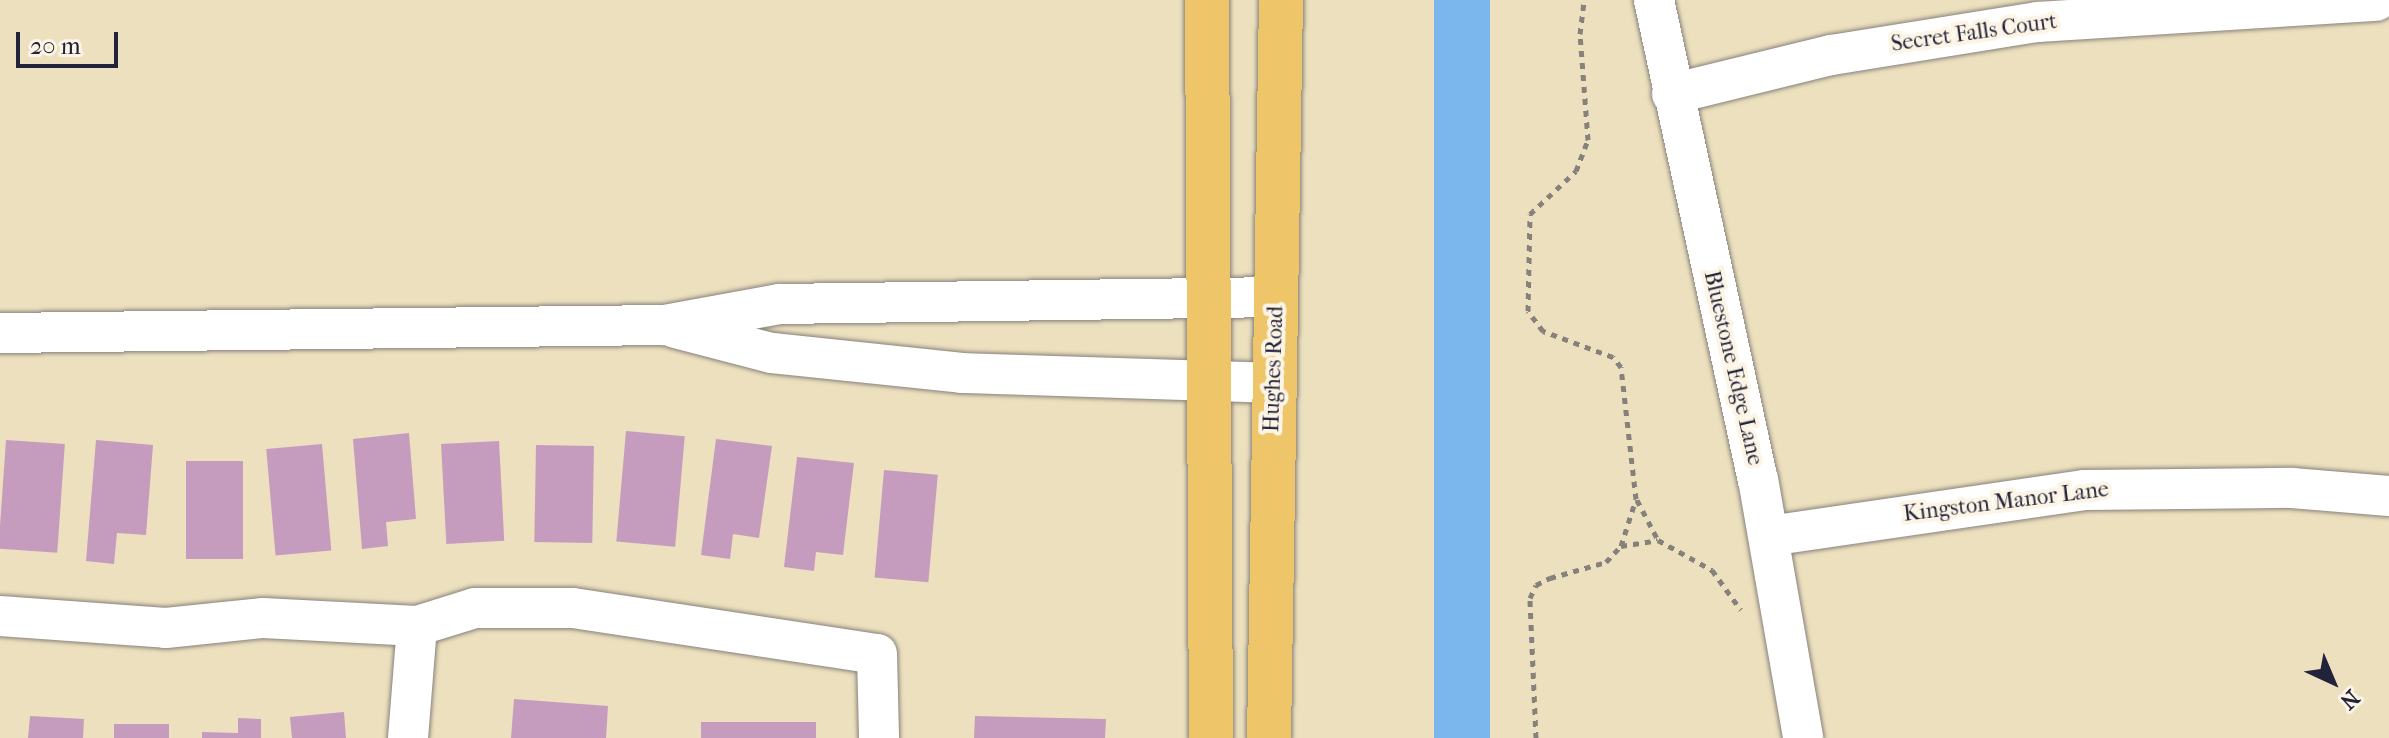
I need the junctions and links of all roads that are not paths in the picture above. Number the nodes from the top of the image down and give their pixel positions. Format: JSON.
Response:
{"nodes":[{"id":1,"x":1207,"y":0,"type":"edge"},
{"id":2,"x":1281,"y":0,"type":"edge"},
{"id":3,"x":1654,"y":0,"type":"edge"},
{"id":4,"x":2376,"y":1,"type":"edge"},
{"id":5,"x":1672,"y":94,"type":"junction"},
{"id":6,"x":1276,"y":297,"type":"junction"},
{"id":7,"x":1209,"y":298,"type":"junction"},
{"id":8,"x":664,"y":325,"type":"junction"},
{"id":9,"x":0,"y":333,"type":"edge"},
{"id":10,"x":1210,"y":381,"type":"junction"},
{"id":11,"x":1273,"y":383,"type":"junction"},
{"id":12,"x":2389,"y":496,"type":"edge"},
{"id":13,"x":1769,"y":536,"type":"junction"},
{"id":14,"x":0,"y":616,"type":"edge"},
{"id":15,"x":417,"y":626,"type":"junction"},
{"id":16,"x":408,"y":738,"type":"edge"},
{"id":17,"x":879,"y":738,"type":"edge"},
{"id":18,"x":1211,"y":738,"type":"edge"},
{"id":19,"x":1269,"y":738,"type":"edge"},
{"id":20,"x":1803,"y":738,"type":"edge"}],
"edges":[{"from":1,"to":7,"type":"main road"},
{"from":2,"to":6,"type":"main road","name":"Hughes Road"},
{"from":3,"to":5,"type":"street","name":"Bluestone Edge Lane"},
{"from":4,"to":5,"type":"street","name":"Secret Falls Court"},
{"from":5,"to":13,"type":"street","name":"Bluestone Edge Lane"},
{"from":6,"to":7,"type":"street"},
{"from":6,"to":11,"type":"main road","name":"Hughes Road"},
{"from":7,"to":8,"type":"street"},
{"from":7,"to":10,"type":"main road"},
{"from":8,"to":9,"type":"street"},
{"from":8,"to":10,"type":"street"},
{"from":10,"to":11,"type":"street"},
{"from":10,"to":18,"type":"main road"},
{"from":11,"to":19,"type":"main road","name":"Hughes Road"},
{"from":12,"to":13,"type":"street","name":"Kingston Manor Lane"},
{"from":13,"to":20,"type":"street","name":"Bluestone Edge Lane"},
{"from":14,"to":15,"type":"street"},
{"from":15,"to":16,"type":"street"},
{"from":15,"to":17,"type":"street"}]}
